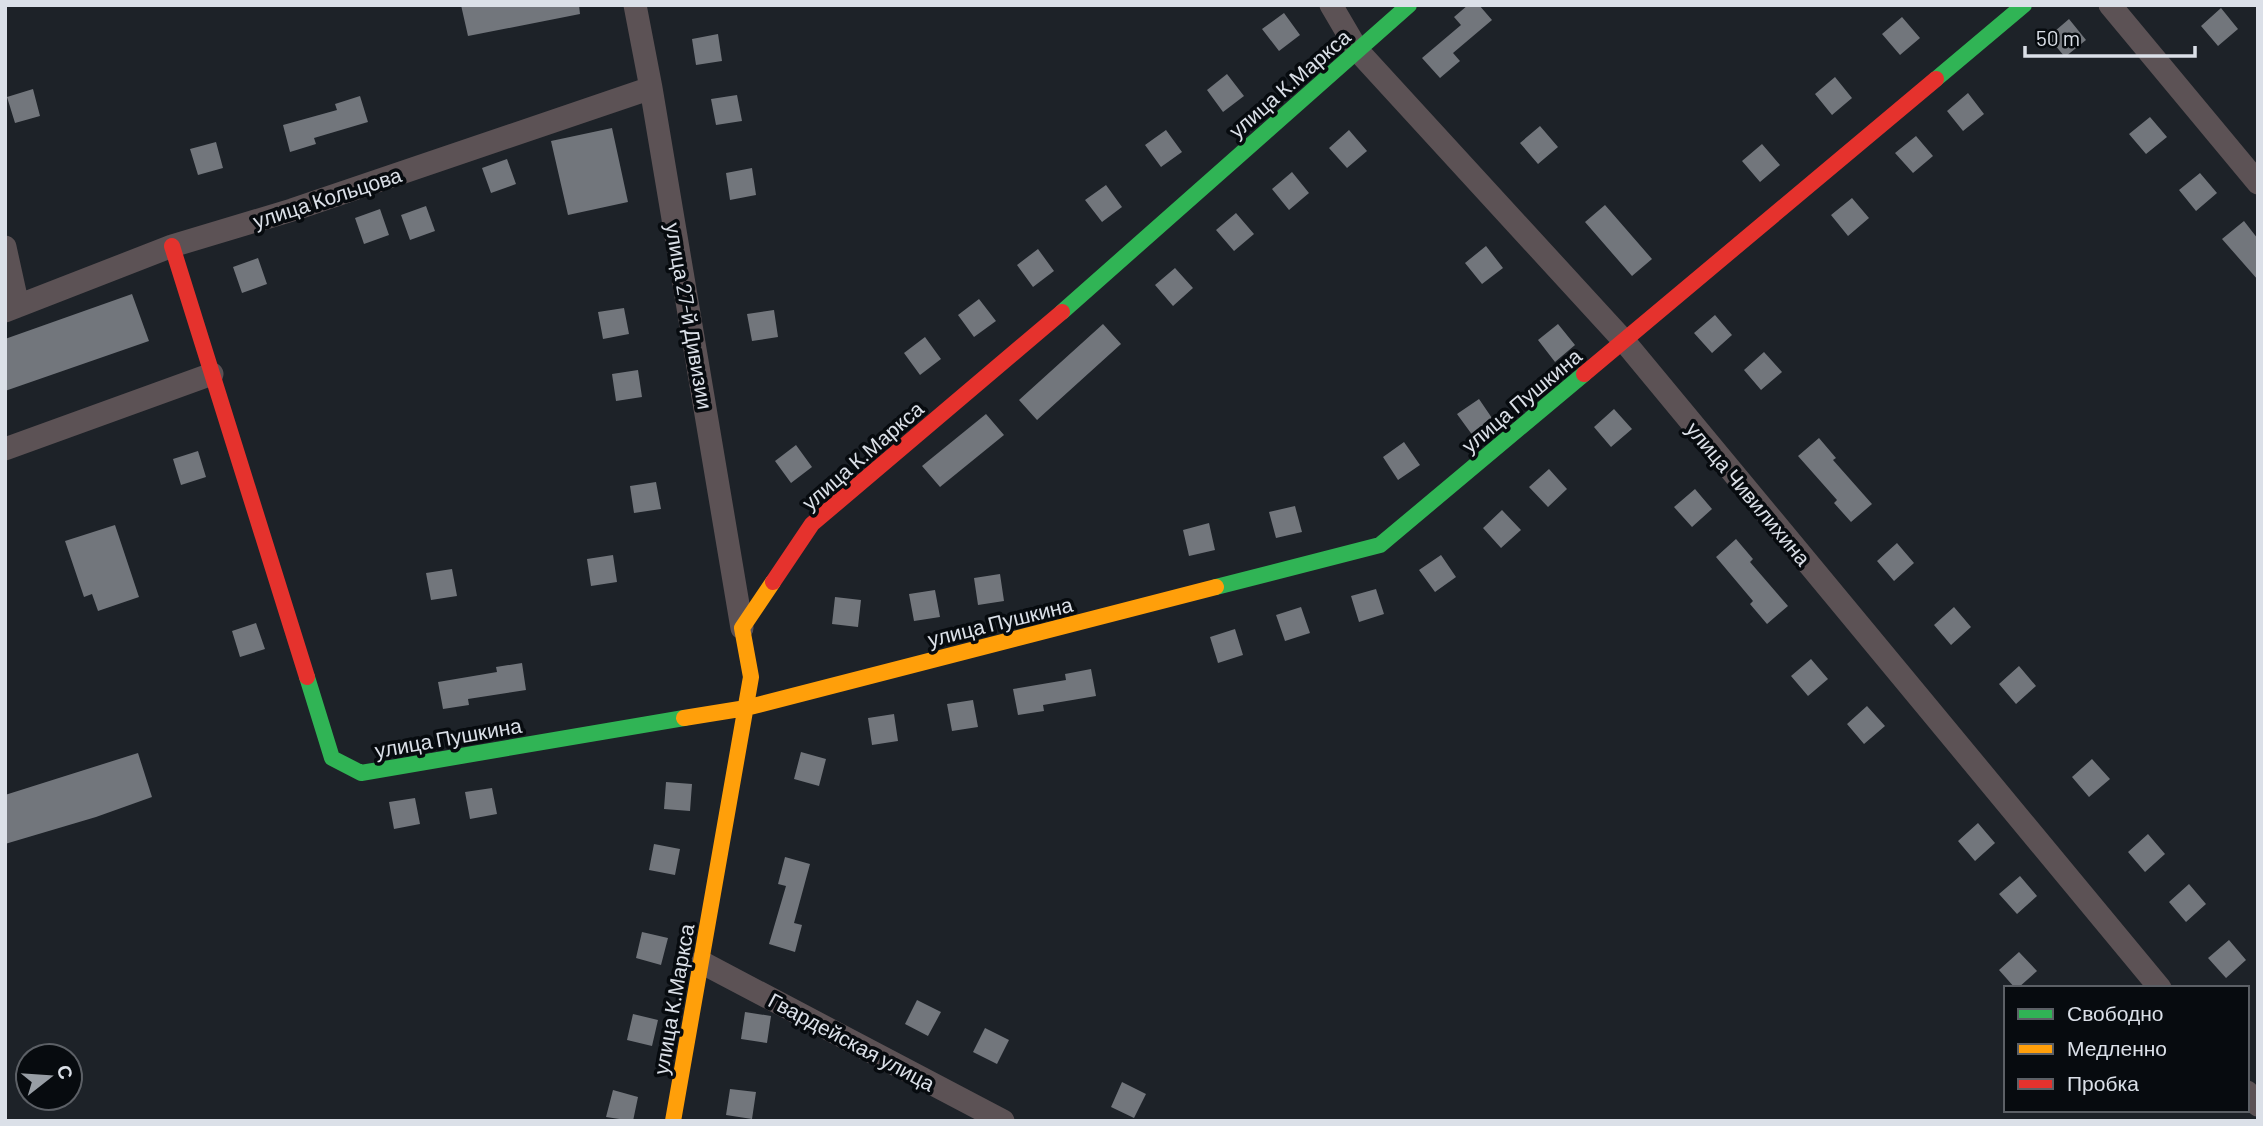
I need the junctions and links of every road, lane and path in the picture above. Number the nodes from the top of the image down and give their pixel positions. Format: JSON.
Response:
{"nodes":[{"id":1,"x":635,"y":5,"type":"edge"},
{"id":2,"x":1331,"y":5,"type":"edge"},
{"id":3,"x":1409,"y":5,"type":"edge"},
{"id":4,"x":2024,"y":5,"type":"edge"},
{"id":5,"x":2110,"y":5,"type":"edge"},
{"id":6,"x":1357,"y":51,"type":"junction"},
{"id":7,"x":652,"y":88,"type":"junction"},
{"id":8,"x":2258,"y":183,"type":"edge"},
{"id":9,"x":172,"y":246,"type":"junction"},
{"id":10,"x":5,"y":247,"type":"edge"},
{"id":11,"x":12,"y":309,"type":"edge"},
{"id":12,"x":1624,"y":341,"type":"junction"},
{"id":13,"x":212,"y":374,"type":"junction"},
{"id":14,"x":5,"y":449,"type":"edge"},
{"id":15,"x":742,"y":628,"type":"junction"},
{"id":16,"x":746,"y":708,"type":"junction"},
{"id":17,"x":701,"y":962,"type":"junction"},
{"id":18,"x":2158,"y":986,"type":"edge"},
{"id":19,"x":673,"y":1121,"type":"edge"},
{"id":20,"x":1003,"y":1121,"type":"edge"}],
"edges":[{"from":1,"to":7,"type":"street","name":"улица 27-й Дивизии"},
{"from":2,"to":6,"type":"street","name":"улица Чивилихина"},
{"from":3,"to":6,"type":"street","name":"улица К.Маркса"},
{"from":4,"to":12,"type":"street","name":"улица Пушкина"},
{"from":5,"to":8,"type":"street"},
{"from":6,"to":12,"type":"street","name":"улица Чивилихина"},
{"from":6,"to":15,"type":"street","name":"улица К.Маркса"},
{"from":7,"to":9,"type":"street","name":"улица Кольцова"},
{"from":7,"to":15,"type":"street","name":"улица 27-й Дивизии"},
{"from":9,"to":11,"type":"street","name":"улица Кольцова"},
{"from":9,"to":13,"type":"street","name":"улица Пушкина"},
{"from":10,"to":11,"type":"street"},
{"from":12,"to":16,"type":"street","name":"улица Пушкина"},
{"from":12,"to":18,"type":"street","name":"улица Чивилихина"},
{"from":13,"to":14,"type":"street"},
{"from":13,"to":16,"type":"street","name":"улица Пушкина"},
{"from":15,"to":16,"type":"street","name":"улица К.Маркса"},
{"from":16,"to":17,"type":"street","name":"улица К.Маркса"},
{"from":17,"to":19,"type":"street","name":"улица К.Маркса"},
{"from":17,"to":20,"type":"street","name":"Гвардейская улица"}]}
